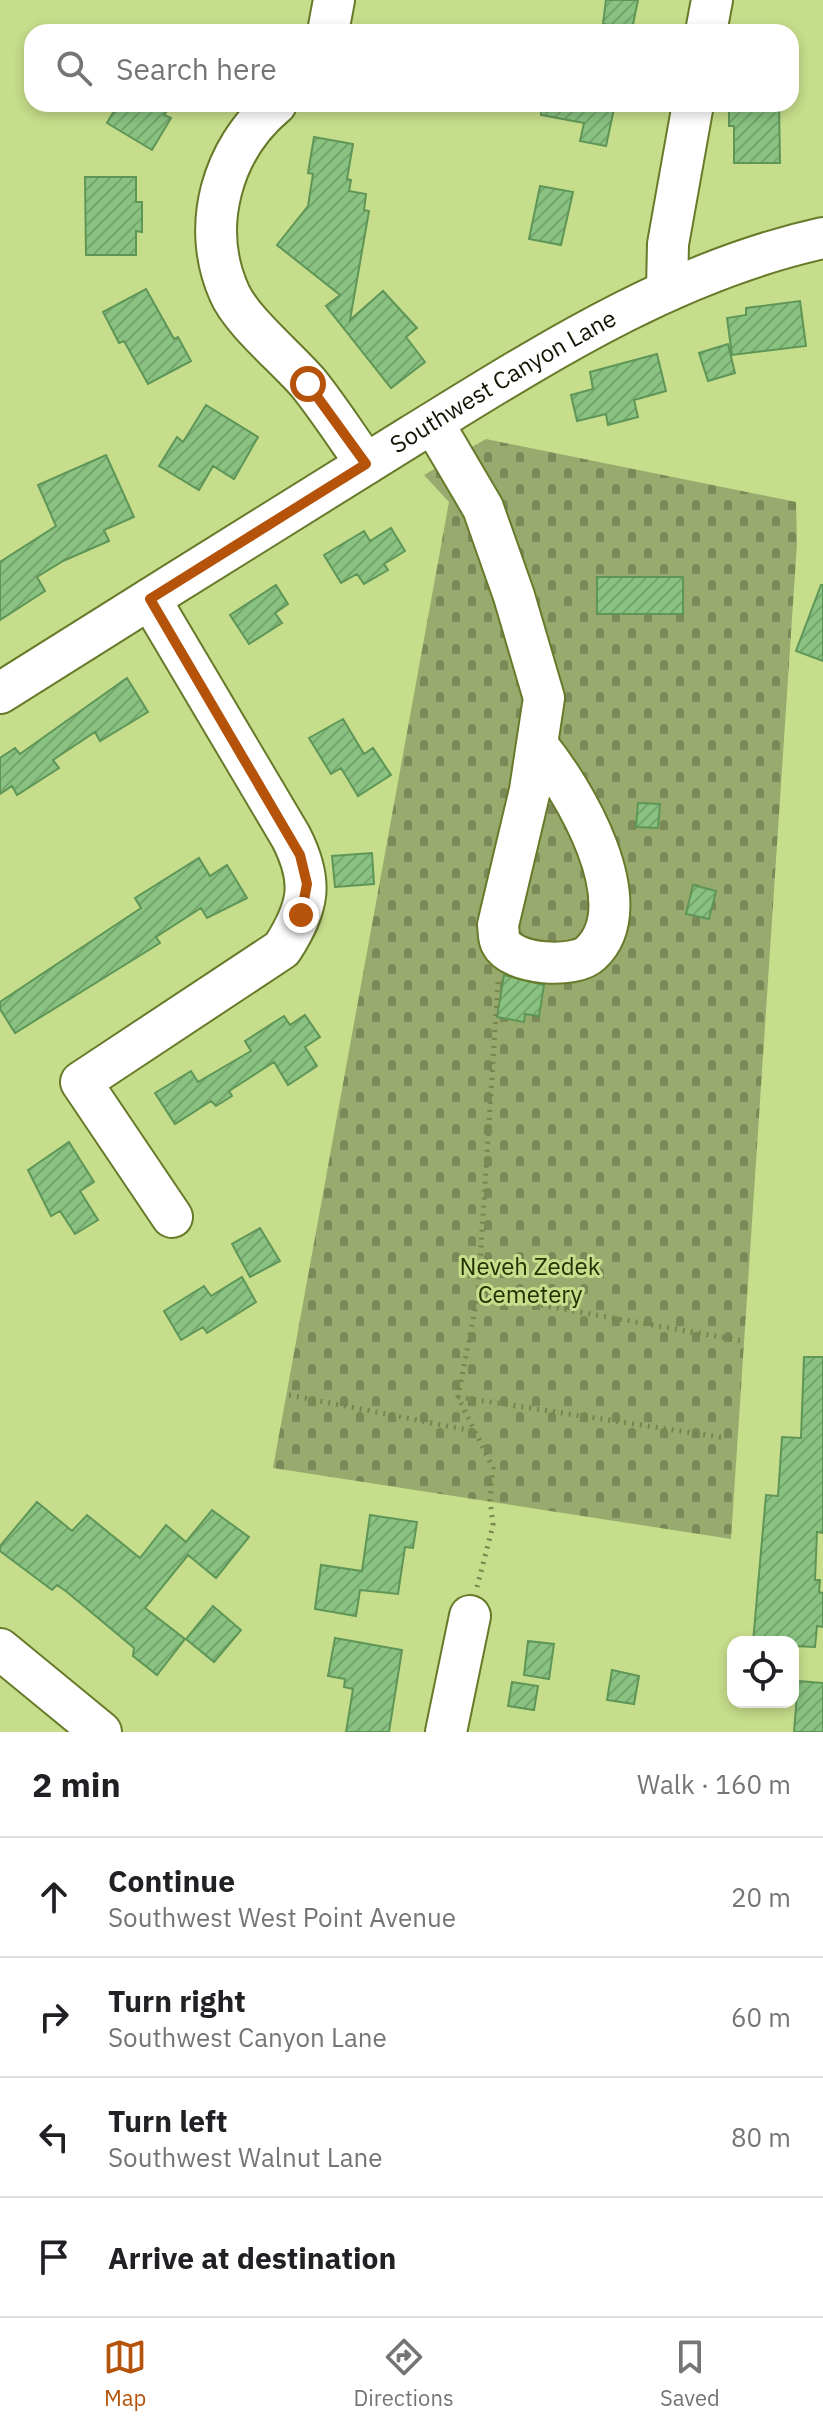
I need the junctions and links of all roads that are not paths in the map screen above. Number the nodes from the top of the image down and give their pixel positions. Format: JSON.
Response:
{"nodes":[{"id":1,"x":334,"y":0,"type":"edge"},
{"id":2,"x":712,"y":0,"type":"edge"},
{"id":3,"x":330,"y":24,"type":"edge"},
{"id":4,"x":708,"y":24,"type":"edge"},
{"id":5,"x":269,"y":112,"type":"edge"},
{"id":6,"x":692,"y":112,"type":"edge"},
{"id":7,"x":823,"y":238,"type":"edge"},
{"id":8,"x":667,"y":289,"type":"junction"},
{"id":9,"x":433,"y":423,"type":"junction"},
{"id":10,"x":366,"y":464,"type":"junction"},
{"id":11,"x":150,"y":599,"type":"junction"},
{"id":12,"x":0,"y":693,"type":"edge"},
{"id":13,"x":538,"y":746,"type":"junction"},
{"id":14,"x":172,"y":1217,"type":"dead end"},
{"id":15,"x":470,"y":1616,"type":"road end"},
{"id":16,"x":0,"y":1649,"type":"edge"},
{"id":17,"x":101,"y":1732,"type":"edge"},
{"id":18,"x":446,"y":1732,"type":"edge"}],
"edges":[{"from":1,"to":3,"type":"street"},
{"from":2,"to":4,"type":"street"},
{"from":5,"to":10,"type":"street"},
{"from":6,"to":8,"type":"street"},
{"from":7,"to":8,"type":"street","name":"Southwest Canyon Lane"},
{"from":8,"to":9,"type":"street","name":"Southwest Canyon Lane"},
{"from":9,"to":10,"type":"street","name":"Southwest Canyon Lane"},
{"from":9,"to":13,"type":"street"},
{"from":10,"to":11,"type":"street","name":"Southwest Canyon Lane"},
{"from":11,"to":12,"type":"street","name":"Southwest Canyon Lane"},
{"from":11,"to":14,"type":"street"},
{"from":13,"to":13,"type":"street"},
{"from":15,"to":18,"type":"street"},
{"from":16,"to":17,"type":"street"}]}
